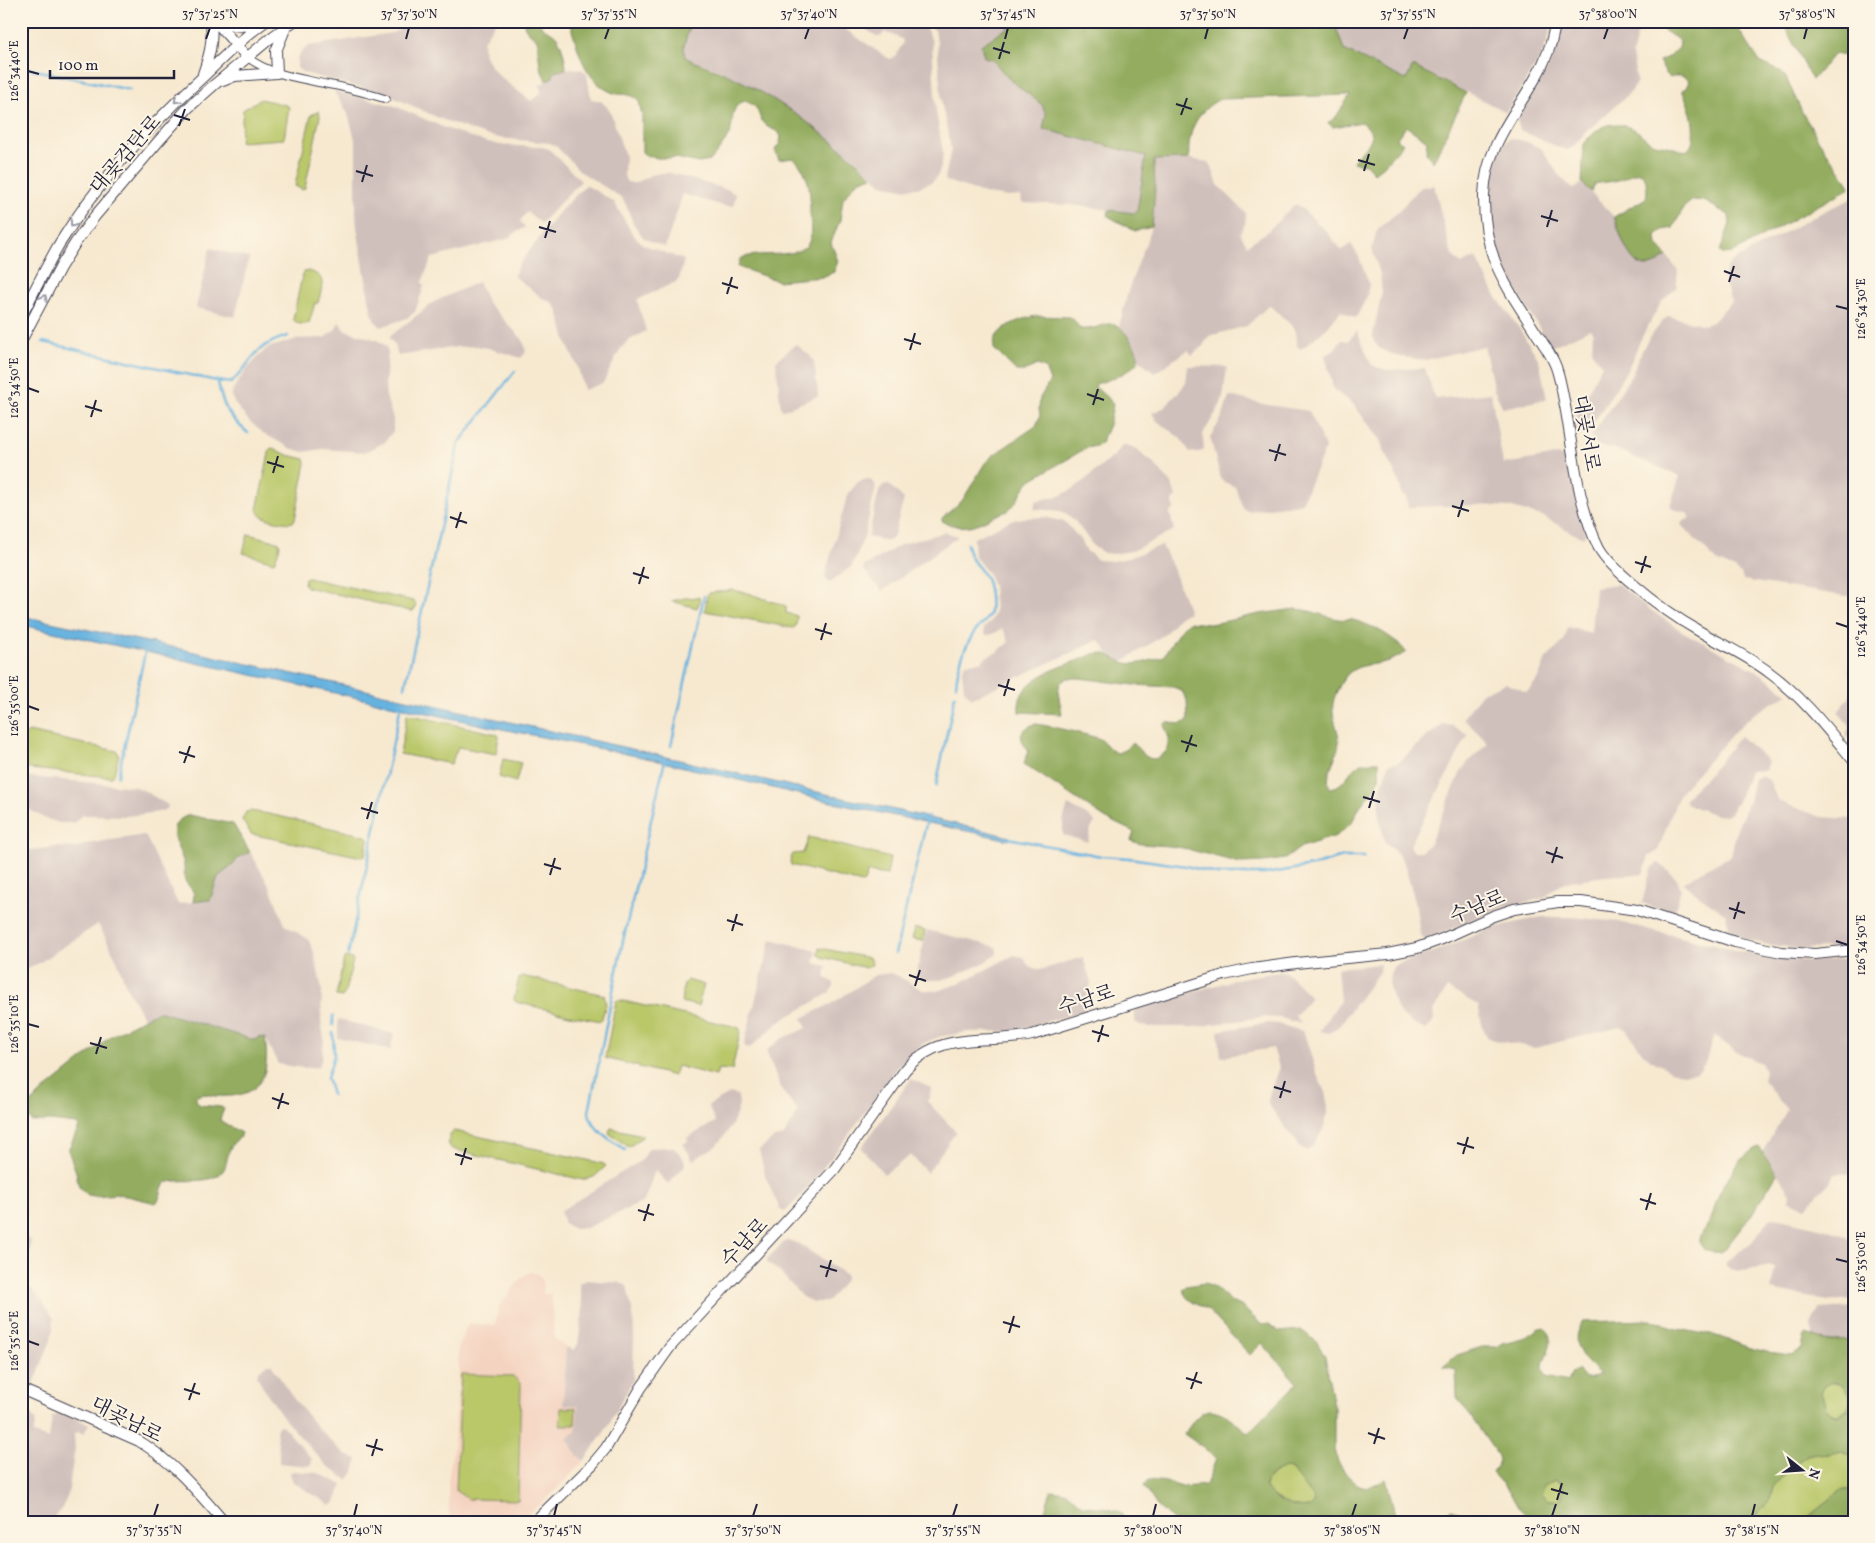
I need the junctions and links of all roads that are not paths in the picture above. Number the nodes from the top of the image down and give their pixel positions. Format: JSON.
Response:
{"nodes":[{"id":1,"x":213,"y":21,"type":"edge"},
{"id":2,"x":221,"y":21,"type":"edge"},
{"id":3,"x":1556,"y":21,"type":"edge"},
{"id":4,"x":264,"y":22,"type":"edge"},
{"id":5,"x":290,"y":24,"type":"edge"},
{"id":6,"x":235,"y":46,"type":"junction"},
{"id":7,"x":247,"y":57,"type":"junction"},
{"id":8,"x":277,"y":73,"type":"junction"},
{"id":9,"x":201,"y":77,"type":"junction"},
{"id":10,"x":214,"y":84,"type":"junction"},
{"id":11,"x":386,"y":99,"type":"dead end"},
{"id":12,"x":21,"y":316,"type":"edge"},
{"id":13,"x":21,"y":341,"type":"edge"},
{"id":14,"x":1854,"y":761,"type":"edge"},
{"id":15,"x":1854,"y":950,"type":"edge"},
{"id":16,"x":21,"y":1389,"type":"edge"},
{"id":17,"x":224,"y":1522,"type":"edge"},
{"id":18,"x":534,"y":1522,"type":"edge"}],
"edges":[{"from":1,"to":6,"type":"street"},
{"from":1,"to":9,"type":"street"},
{"from":2,"to":4,"type":"street"},
{"from":3,"to":14,"type":"street","name":"대곶서로"},
{"from":4,"to":6,"type":"street","name":"대곶검단로"},
{"from":5,"to":7,"type":"street","name":"대곶검단로"},
{"from":5,"to":8,"type":"street"},
{"from":6,"to":7,"type":"street"},
{"from":6,"to":9,"type":"street","name":"대곶검단로"},
{"from":7,"to":8,"type":"street"},
{"from":7,"to":10,"type":"street","name":"대곶검단로"},
{"from":8,"to":10,"type":"street"},
{"from":8,"to":11,"type":"street"},
{"from":9,"to":12,"type":"street","name":"대곶검단로","one_way":true},
{"from":13,"to":10,"type":"street","name":"대곶검단로","one_way":true},
{"from":15,"to":18,"type":"street","name":"수남로"},
{"from":16,"to":17,"type":"street","name":"대곶남로"}]}
